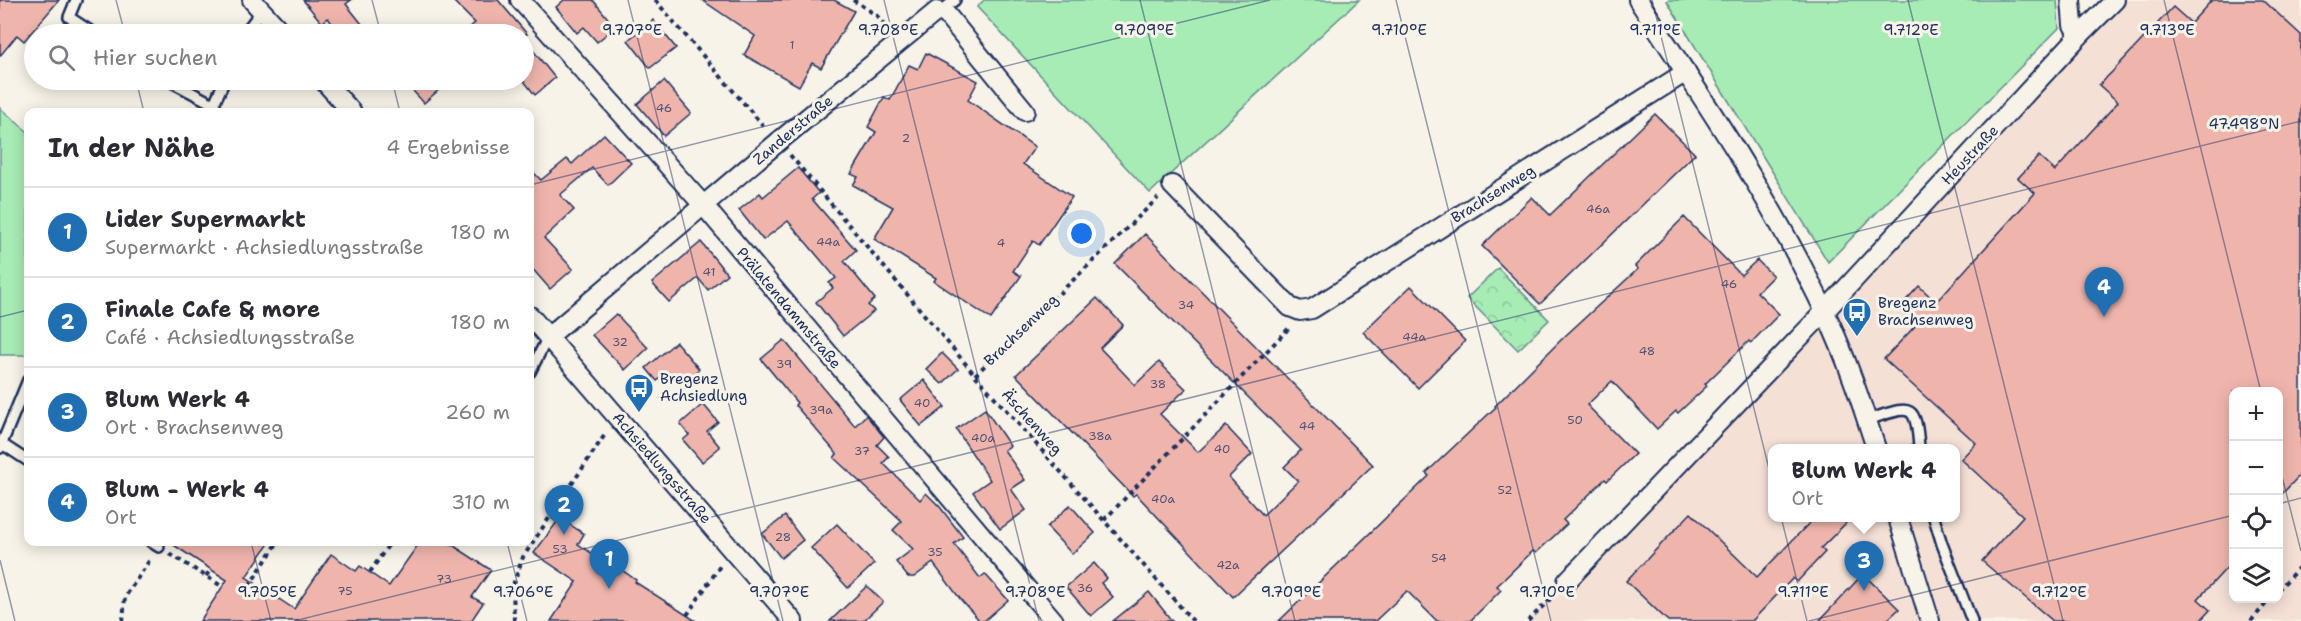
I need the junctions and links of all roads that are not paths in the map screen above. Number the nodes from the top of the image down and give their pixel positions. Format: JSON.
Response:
{"nodes":[{"id":1,"x":76,"y":0,"type":"edge"},
{"id":2,"x":520,"y":0,"type":"edge"},
{"id":3,"x":1638,"y":0,"type":"edge"},
{"id":4,"x":2071,"y":0,"type":"edge"},
{"id":5,"x":2115,"y":0,"type":"edge"},
{"id":6,"x":257,"y":5,"type":"edge"},
{"id":7,"x":948,"y":6,"type":"edge"},
{"id":8,"x":81,"y":24,"type":"edge"},
{"id":9,"x":248,"y":24,"type":"edge"},
{"id":10,"x":274,"y":24,"type":"edge"},
{"id":11,"x":2079,"y":36,"type":"junction"},
{"id":12,"x":1686,"y":72,"type":"junction"},
{"id":13,"x":184,"y":90,"type":"edge"},
{"id":14,"x":221,"y":90,"type":"edge"},
{"id":15,"x":332,"y":90,"type":"edge"},
{"id":16,"x":211,"y":108,"type":"edge"},
{"id":17,"x":213,"y":108,"type":"edge"},
{"id":18,"x":348,"y":108,"type":"edge"},
{"id":19,"x":1025,"y":111,"type":"dead end"},
{"id":20,"x":1172,"y":185,"type":"road end"},
{"id":21,"x":704,"y":206,"type":"junction"},
{"id":22,"x":1825,"y":311,"type":"junction"},
{"id":23,"x":534,"y":321,"type":"edge"},
{"id":24,"x":548,"y":337,"type":"junction"},
{"id":25,"x":534,"y":363,"type":"edge"},
{"id":26,"x":24,"y":390,"type":"edge"},
{"id":27,"x":1867,"y":420,"type":"junction"},
{"id":28,"x":1875,"y":444,"type":"edge"},
{"id":29,"x":1919,"y":444,"type":"edge"},
{"id":30,"x":1,"y":446,"type":"edge"},
{"id":31,"x":24,"y":459,"type":"edge"},
{"id":32,"x":1899,"y":522,"type":"edge"},
{"id":33,"x":1935,"y":522,"type":"edge"},
{"id":34,"x":1567,"y":581,"type":"road end"},
{"id":35,"x":793,"y":621,"type":"edge"},
{"id":36,"x":1054,"y":621,"type":"edge"},
{"id":37,"x":1930,"y":621,"type":"edge"},
{"id":38,"x":1972,"y":621,"type":"edge"}],
"edges":[{"from":1,"to":8,"type":"lane"},
{"from":2,"to":21,"type":"street","name":"Prälatendammstraße"},
{"from":3,"to":12,"type":"street"},
{"from":4,"to":11,"type":"street"},
{"from":5,"to":11,"type":"street","name":"Heustraße"},
{"from":6,"to":9,"type":"lane"},
{"from":6,"to":10,"type":"street"},
{"from":7,"to":19,"type":"street","name":"Zanderstraße"},
{"from":7,"to":21,"type":"street","name":"Zanderstraße"},
{"from":11,"to":22,"type":"street","name":"Heustraße"},
{"from":12,"to":20,"type":"street","name":"Brachsenweg"},
{"from":12,"to":22,"type":"street"},
{"from":13,"to":16,"type":"lane"},
{"from":14,"to":17,"type":"lane"},
{"from":15,"to":18,"type":"street"},
{"from":21,"to":24,"type":"street","name":"Zanderstraße"},
{"from":21,"to":36,"type":"street","name":"Prälatendammstraße"},
{"from":22,"to":27,"type":"street"},
{"from":22,"to":34,"type":"street"},
{"from":23,"to":24,"type":"street","name":"Achsiedlungsstraße"},
{"from":24,"to":25,"type":"lane"},
{"from":24,"to":35,"type":"street","name":"Achsiedlungsstraße"},
{"from":26,"to":30,"type":"lane"},
{"from":27,"to":28,"type":"street"},
{"from":27,"to":29,"type":"lane"},
{"from":30,"to":31,"type":"lane"},
{"from":32,"to":37,"type":"street"},
{"from":33,"to":38,"type":"lane"}]}
